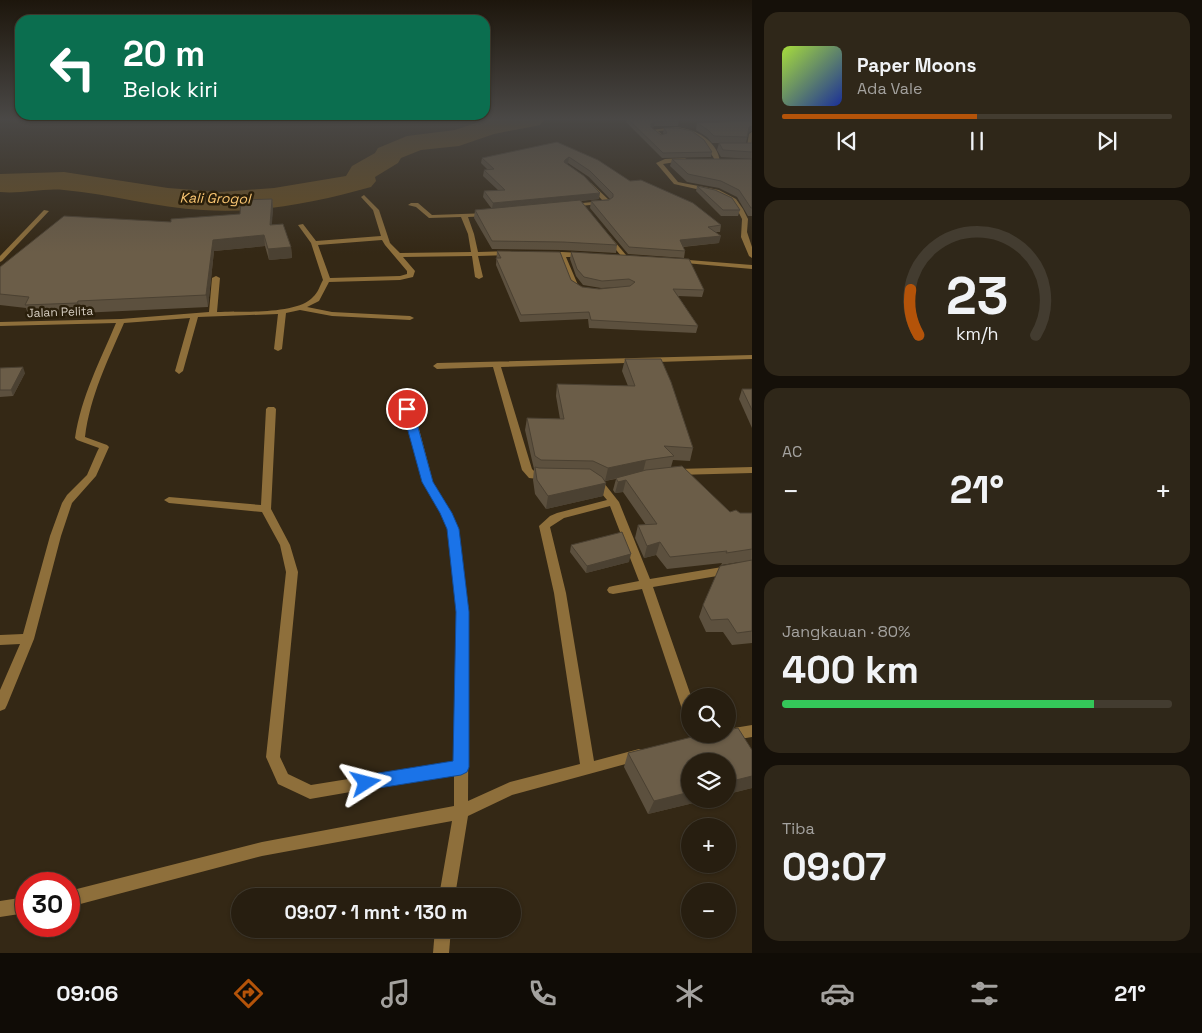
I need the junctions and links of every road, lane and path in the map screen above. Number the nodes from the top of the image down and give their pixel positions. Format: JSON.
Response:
{"nodes":[{"id":1,"x":661,"y":164,"type":"edge"},
{"id":2,"x":586,"y":180,"type":"edge"},
{"id":3,"x":364,"y":197,"type":"dead end"},
{"id":4,"x":411,"y":204,"type":"dead end"},
{"id":5,"x":582,"y":205,"type":"junction"},
{"id":6,"x":566,"y":207,"type":"edge"},
{"id":7,"x":46,"y":211,"type":"dead end"},
{"id":8,"x":588,"y":213,"type":"edge"},
{"id":9,"x":492,"y":214,"type":"edge"},
{"id":10,"x":464,"y":216,"type":"junction"},
{"id":11,"x":300,"y":225,"type":"dead end"},
{"id":12,"x":600,"y":227,"type":"edge"},
{"id":13,"x":385,"y":238,"type":"junction"},
{"id":14,"x":314,"y":243,"type":"junction"},
{"id":15,"x":474,"y":252,"type":"junction"},
{"id":16,"x":398,"y":254,"type":"junction"},
{"id":17,"x":523,"y":254,"type":"edge"},
{"id":18,"x":542,"y":254,"type":"edge"},
{"id":19,"x":562,"y":254,"type":"junction"},
{"id":20,"x":589,"y":255,"type":"edge"},
{"id":21,"x":615,"y":256,"type":"edge"},
{"id":22,"x":624,"y":256,"type":"junction"},
{"id":23,"x":752,"y":256,"type":"edge"},
{"id":24,"x":633,"y":257,"type":"edge"},
{"id":25,"x":0,"y":260,"type":"edge"},
{"id":26,"x":669,"y":260,"type":"edge"},
{"id":27,"x":752,"y":268,"type":"edge"},
{"id":28,"x":479,"y":277,"type":"dead end"},
{"id":29,"x":216,"y":278,"type":"dead end"},
{"id":30,"x":327,"y":280,"type":"junction"},
{"id":31,"x":587,"y":291,"type":"edge"},
{"id":32,"x":300,"y":308,"type":"junction"},
{"id":33,"x":282,"y":312,"type":"junction"},
{"id":34,"x":212,"y":314,"type":"junction"},
{"id":35,"x":195,"y":315,"type":"junction"},
{"id":36,"x":410,"y":318,"type":"dead end"},
{"id":37,"x":122,"y":321,"type":"junction"},
{"id":38,"x":0,"y":324,"type":"edge"},
{"id":39,"x":278,"y":349,"type":"dead end"},
{"id":40,"x":752,"y":357,"type":"edge"},
{"id":41,"x":437,"y":366,"type":"dead end"},
{"id":42,"x":497,"y":366,"type":"junction"},
{"id":43,"x":179,"y":371,"type":"dead end"},
{"id":44,"x":402,"y":392,"type":"dead end"},
{"id":45,"x":271,"y":409,"type":"dead end"},
{"id":46,"x":752,"y":470,"type":"edge"},
{"id":47,"x":667,"y":474,"type":"edge"},
{"id":48,"x":556,"y":477,"type":"edge"},
{"id":49,"x":586,"y":478,"type":"edge"},
{"id":50,"x":169,"y":500,"type":"dead end"},
{"id":51,"x":614,"y":502,"type":"junction"},
{"id":52,"x":266,"y":509,"type":"junction"},
{"id":53,"x":752,"y":566,"type":"edge"},
{"id":54,"x":646,"y":584,"type":"junction"},
{"id":55,"x":613,"y":590,"type":"dead end"},
{"id":56,"x":28,"y":639,"type":"junction"},
{"id":57,"x":0,"y":640,"type":"edge"},
{"id":58,"x":682,"y":688,"type":"edge"},
{"id":59,"x":0,"y":705,"type":"edge"},
{"id":60,"x":752,"y":731,"type":"edge"},
{"id":61,"x":736,"y":733,"type":"edge"},
{"id":62,"x":653,"y":751,"type":"edge"},
{"id":63,"x":461,"y":767,"type":"junction"},
{"id":64,"x":588,"y":768,"type":"junction"},
{"id":65,"x":461,"y":812,"type":"junction"},
{"id":66,"x":448,"y":888,"type":"edge"},
{"id":67,"x":80,"y":896,"type":"edge"},
{"id":68,"x":15,"y":907,"type":"edge"},
{"id":69,"x":0,"y":909,"type":"edge"},
{"id":70,"x":442,"y":938,"type":"edge"},
{"id":71,"x":441,"y":953,"type":"edge"}],
"edges":[{"from":1,"to":23,"type":"street"},
{"from":2,"to":5,"type":"street"},
{"from":3,"to":13,"type":"street"},
{"from":4,"to":10,"type":"street"},
{"from":5,"to":6,"type":"street"},
{"from":5,"to":8,"type":"street"},
{"from":7,"to":25,"type":"street"},
{"from":9,"to":10,"type":"street"},
{"from":10,"to":15,"type":"street"},
{"from":11,"to":14,"type":"street"},
{"from":12,"to":22,"type":"street"},
{"from":13,"to":14,"type":"street"},
{"from":13,"to":16,"type":"street"},
{"from":14,"to":30,"type":"street"},
{"from":15,"to":16,"type":"street"},
{"from":15,"to":17,"type":"street"},
{"from":15,"to":28,"type":"street"},
{"from":16,"to":30,"type":"street"},
{"from":18,"to":19,"type":"street"},
{"from":19,"to":20,"type":"street"},
{"from":19,"to":31,"type":"street"},
{"from":21,"to":22,"type":"street"},
{"from":22,"to":24,"type":"street"},
{"from":26,"to":27,"type":"street"},
{"from":29,"to":34,"type":"street"},
{"from":30,"to":32,"type":"street"},
{"from":32,"to":33,"type":"street","name":"Jalan Pelita"},
{"from":32,"to":36,"type":"street"},
{"from":33,"to":34,"type":"street","name":"Jalan Pelita"},
{"from":33,"to":39,"type":"street"},
{"from":34,"to":35,"type":"street","name":"Jalan Pelita"},
{"from":35,"to":37,"type":"street","name":"Jalan Pelita"},
{"from":35,"to":43,"type":"street"},
{"from":37,"to":38,"type":"street","name":"Jalan Pelita"},
{"from":37,"to":56,"type":"street"},
{"from":40,"to":42,"type":"street"},
{"from":41,"to":42,"type":"street"},
{"from":42,"to":48,"type":"street"},
{"from":44,"to":63,"type":"street"},
{"from":45,"to":52,"type":"street"},
{"from":46,"to":47,"type":"street"},
{"from":49,"to":51,"type":"street"},
{"from":50,"to":52,"type":"street"},
{"from":51,"to":54,"type":"street"},
{"from":51,"to":64,"type":"street"},
{"from":52,"to":63,"type":"street"},
{"from":53,"to":54,"type":"street"},
{"from":54,"to":55,"type":"street"},
{"from":54,"to":58,"type":"street"},
{"from":56,"to":57,"type":"street"},
{"from":56,"to":59,"type":"street"},
{"from":60,"to":61,"type":"street"},
{"from":62,"to":64,"type":"street"},
{"from":63,"to":65,"type":"street"},
{"from":64,"to":65,"type":"street"},
{"from":65,"to":66,"type":"street"},
{"from":65,"to":67,"type":"street"},
{"from":68,"to":69,"type":"street"},
{"from":70,"to":71,"type":"street"}]}
